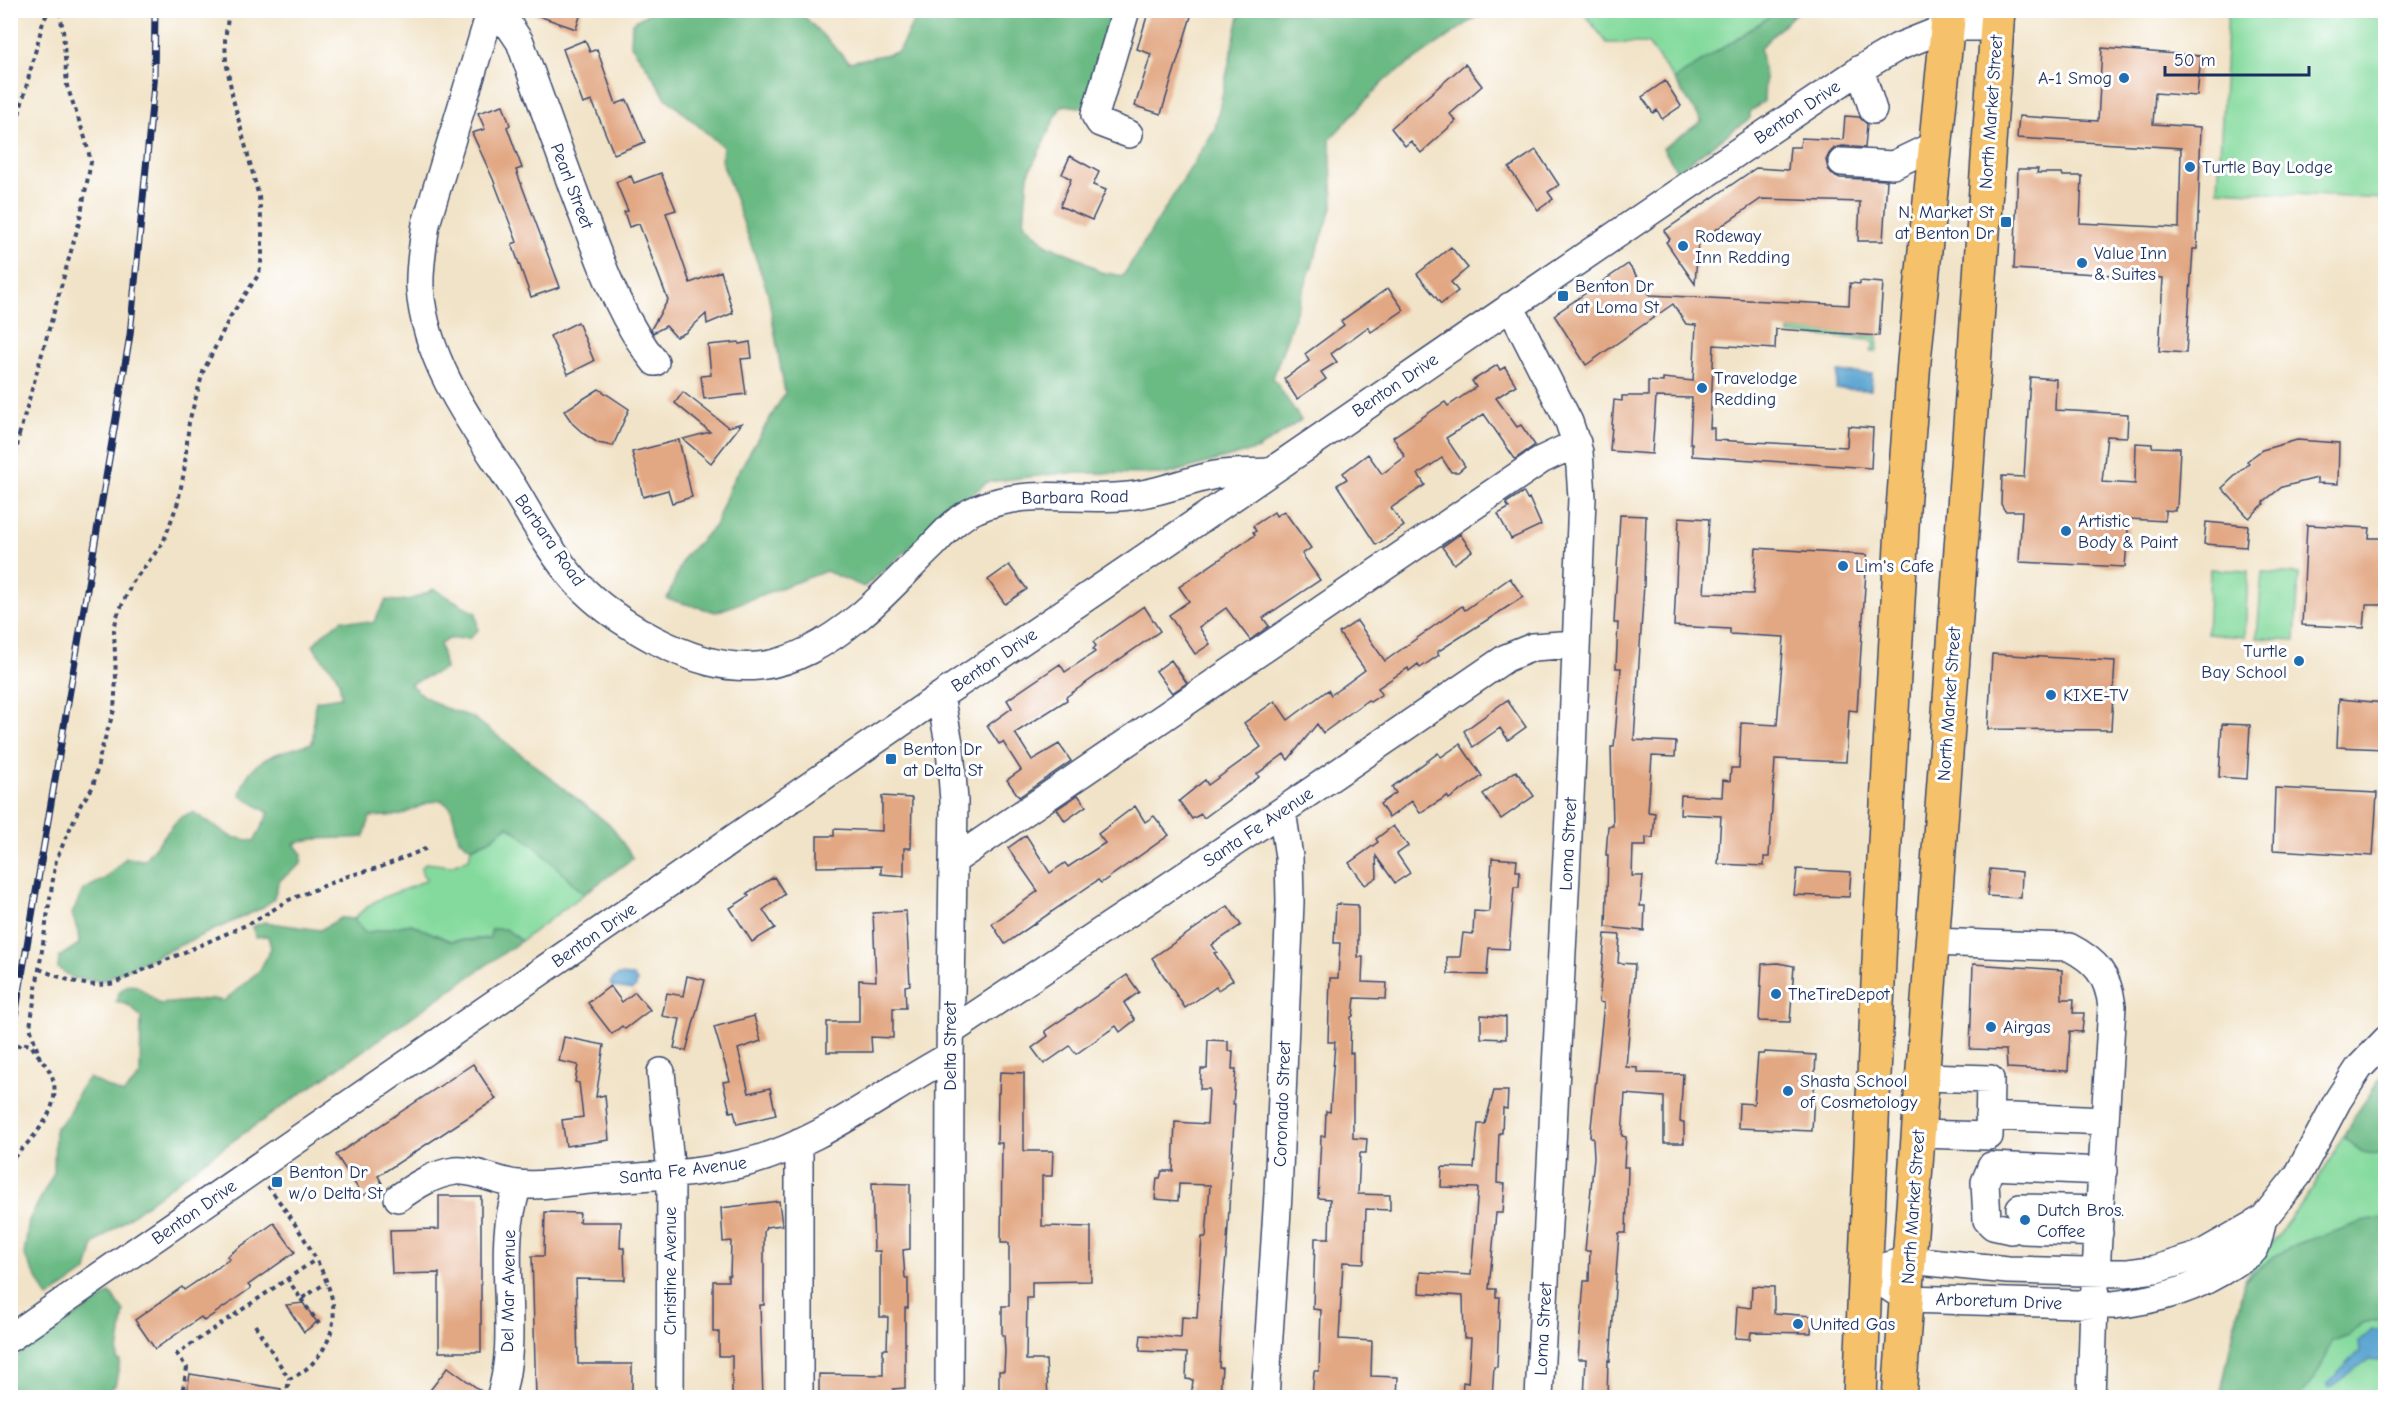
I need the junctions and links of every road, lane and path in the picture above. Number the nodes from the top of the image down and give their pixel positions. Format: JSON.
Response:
{"nodes":[{"id":1,"x":49,"y":10,"type":"edge"},
{"id":2,"x":59,"y":10,"type":"edge"},
{"id":3,"x":229,"y":10,"type":"edge"},
{"id":4,"x":1126,"y":10,"type":"edge"},
{"id":5,"x":489,"y":11,"type":"edge"},
{"id":6,"x":1949,"y":19,"type":"edge"},
{"id":7,"x":1997,"y":19,"type":"edge"},
{"id":8,"x":1860,"y":69,"type":"junction"},
{"id":9,"x":1873,"y":110,"type":"dead end"},
{"id":10,"x":1129,"y":134,"type":"dead end"},
{"id":11,"x":1937,"y":144,"type":"junction"},
{"id":12,"x":10,"y":149,"type":"edge"},
{"id":13,"x":1842,"y":162,"type":"dead end"},
{"id":14,"x":1510,"y":306,"type":"junction"},
{"id":15,"x":655,"y":362,"type":"dead end"},
{"id":16,"x":10,"y":429,"type":"edge"},
{"id":17,"x":20,"y":435,"type":"junction"},
{"id":18,"x":1577,"y":443,"type":"junction"},
{"id":19,"x":1268,"y":472,"type":"junction"},
{"id":20,"x":10,"y":492,"type":"edge"},
{"id":21,"x":1575,"y":644,"type":"junction"},
{"id":22,"x":940,"y":696,"type":"junction"},
{"id":23,"x":1282,"y":811,"type":"junction"},
{"id":24,"x":430,"y":847,"type":"dead end"},
{"id":25,"x":953,"y":861,"type":"junction"},
{"id":26,"x":1932,"y":942,"type":"junction"},
{"id":27,"x":39,"y":969,"type":"junction"},
{"id":28,"x":2385,"y":1040,"type":"edge"},
{"id":29,"x":950,"y":1044,"type":"junction"},
{"id":30,"x":10,"y":1053,"type":"edge"},
{"id":31,"x":40,"y":1059,"type":"junction"},
{"id":32,"x":661,"y":1072,"type":"dead end"},
{"id":33,"x":1923,"y":1077,"type":"junction"},
{"id":34,"x":2106,"y":1121,"type":"junction"},
{"id":35,"x":1989,"y":1126,"type":"junction"},
{"id":36,"x":1918,"y":1134,"type":"junction"},
{"id":37,"x":799,"y":1143,"type":"junction"},
{"id":38,"x":10,"y":1161,"type":"edge"},
{"id":39,"x":1991,"y":1168,"type":"junction"},
{"id":40,"x":2103,"y":1171,"type":"junction"},
{"id":41,"x":671,"y":1174,"type":"junction"},
{"id":42,"x":266,"y":1183,"type":"dead end"},
{"id":43,"x":518,"y":1184,"type":"junction"},
{"id":44,"x":398,"y":1198,"type":"dead end"},
{"id":45,"x":2263,"y":1219,"type":"junction"},
{"id":46,"x":2099,"y":1222,"type":"junction"},
{"id":47,"x":315,"y":1260,"type":"junction"},
{"id":48,"x":1909,"y":1260,"type":"junction"},
{"id":49,"x":1866,"y":1272,"type":"junction"},
{"id":50,"x":2097,"y":1273,"type":"junction"},
{"id":51,"x":287,"y":1278,"type":"junction"},
{"id":52,"x":326,"y":1283,"type":"junction"},
{"id":53,"x":301,"y":1299,"type":"junction"},
{"id":54,"x":1907,"y":1299,"type":"junction"},
{"id":55,"x":2094,"y":1304,"type":"junction"},
{"id":56,"x":319,"y":1324,"type":"dead end"},
{"id":57,"x":255,"y":1325,"type":"dead end"},
{"id":58,"x":10,"y":1338,"type":"edge"},
{"id":59,"x":289,"y":1379,"type":"junction"},
{"id":60,"x":181,"y":1398,"type":"edge"},
{"id":61,"x":286,"y":1398,"type":"edge"},
{"id":62,"x":500,"y":1398,"type":"edge"},
{"id":63,"x":670,"y":1398,"type":"edge"},
{"id":64,"x":799,"y":1398,"type":"edge"},
{"id":65,"x":949,"y":1398,"type":"edge"},
{"id":66,"x":1265,"y":1398,"type":"edge"},
{"id":67,"x":1539,"y":1398,"type":"edge"},
{"id":68,"x":1860,"y":1398,"type":"edge"},
{"id":69,"x":1899,"y":1398,"type":"edge"},
{"id":70,"x":2091,"y":1398,"type":"edge"}],
"edges":[{"from":1,"to":12,"type":"path"},
{"from":2,"to":17,"type":"path"},
{"from":3,"to":27,"type":"path"},
{"from":4,"to":10,"type":"street"},
{"from":5,"to":15,"type":"street","name":"Pearl Street"},
{"from":5,"to":19,"type":"street","name":"Barbara Road"},
{"from":6,"to":7,"type":"street","name":"Benton Drive"},
{"from":6,"to":8,"type":"street","name":"Benton Drive"},
{"from":6,"to":11,"type":"main road"},
{"from":7,"to":26,"type":"main road","name":"North Market Street"},
{"from":8,"to":9,"type":"street"},
{"from":8,"to":14,"type":"street","name":"Benton Drive"},
{"from":11,"to":13,"type":"street"},
{"from":11,"to":49,"type":"main road"},
{"from":14,"to":18,"type":"street","name":"Loma Street"},
{"from":14,"to":19,"type":"street","name":"Benton Drive"},
{"from":16,"to":17,"type":"path"},
{"from":17,"to":20,"type":"path"},
{"from":18,"to":21,"type":"street","name":"Loma Street"},
{"from":18,"to":25,"type":"street"},
{"from":19,"to":22,"type":"street","name":"Benton Drive"},
{"from":21,"to":23,"type":"street","name":"Santa Fe Avenue"},
{"from":21,"to":67,"type":"street","name":"Loma Street"},
{"from":22,"to":25,"type":"street","name":"Delta Street"},
{"from":22,"to":58,"type":"street","name":"Benton Drive"},
{"from":23,"to":29,"type":"street","name":"Santa Fe Avenue"},
{"from":23,"to":66,"type":"street","name":"Coronado Street"},
{"from":24,"to":27,"type":"path"},
{"from":25,"to":29,"type":"street","name":"Delta Street"},
{"from":26,"to":33,"type":"main road","name":"North Market Street"},
{"from":26,"to":34,"type":"street"},
{"from":27,"to":31,"type":"path"},
{"from":28,"to":45,"type":"street","name":"Arboretum Drive"},
{"from":29,"to":37,"type":"street","name":"Santa Fe Avenue"},
{"from":29,"to":65,"type":"street","name":"Delta Street"},
{"from":30,"to":31,"type":"path"},
{"from":31,"to":38,"type":"path"},
{"from":32,"to":41,"type":"street","name":"Christine Avenue"},
{"from":33,"to":35,"type":"street"},
{"from":33,"to":36,"type":"main road","name":"North Market Street"},
{"from":34,"to":35,"type":"street"},
{"from":34,"to":40,"type":"street"},
{"from":35,"to":36,"type":"street"},
{"from":35,"to":39,"type":"street"},
{"from":36,"to":48,"type":"main road","name":"North Market Street"},
{"from":37,"to":41,"type":"street","name":"Santa Fe Avenue"},
{"from":37,"to":64,"type":"street"},
{"from":39,"to":40,"type":"street"},
{"from":39,"to":46,"type":"street"},
{"from":40,"to":46,"type":"street"},
{"from":41,"to":43,"type":"street","name":"Santa Fe Avenue"},
{"from":41,"to":63,"type":"street","name":"Christine Avenue"},
{"from":42,"to":47,"type":"path"},
{"from":43,"to":44,"type":"street","name":"Santa Fe Avenue"},
{"from":43,"to":62,"type":"street","name":"Del Mar Avenue"},
{"from":45,"to":50,"type":"street","name":"Arboretum Drive"},
{"from":45,"to":55,"type":"street","name":"Arboretum Drive"},
{"from":46,"to":50,"type":"street"},
{"from":47,"to":51,"type":"path"},
{"from":47,"to":52,"type":"path"},
{"from":48,"to":49,"type":"street","name":"Arboretum Drive"},
{"from":48,"to":50,"type":"street","name":"Arboretum Drive"},
{"from":48,"to":54,"type":"main road","name":"North Market Street"},
{"from":49,"to":54,"type":"street"},
{"from":49,"to":68,"type":"main road"},
{"from":50,"to":55,"type":"street"},
{"from":51,"to":53,"type":"path"},
{"from":51,"to":60,"type":"path"},
{"from":52,"to":53,"type":"path"},
{"from":52,"to":59,"type":"path"},
{"from":53,"to":56,"type":"path"},
{"from":54,"to":55,"type":"street","name":"Arboretum Drive"},
{"from":54,"to":69,"type":"main road","name":"North Market Street"},
{"from":55,"to":70,"type":"street"},
{"from":57,"to":59,"type":"path"},
{"from":59,"to":61,"type":"path"}]}
